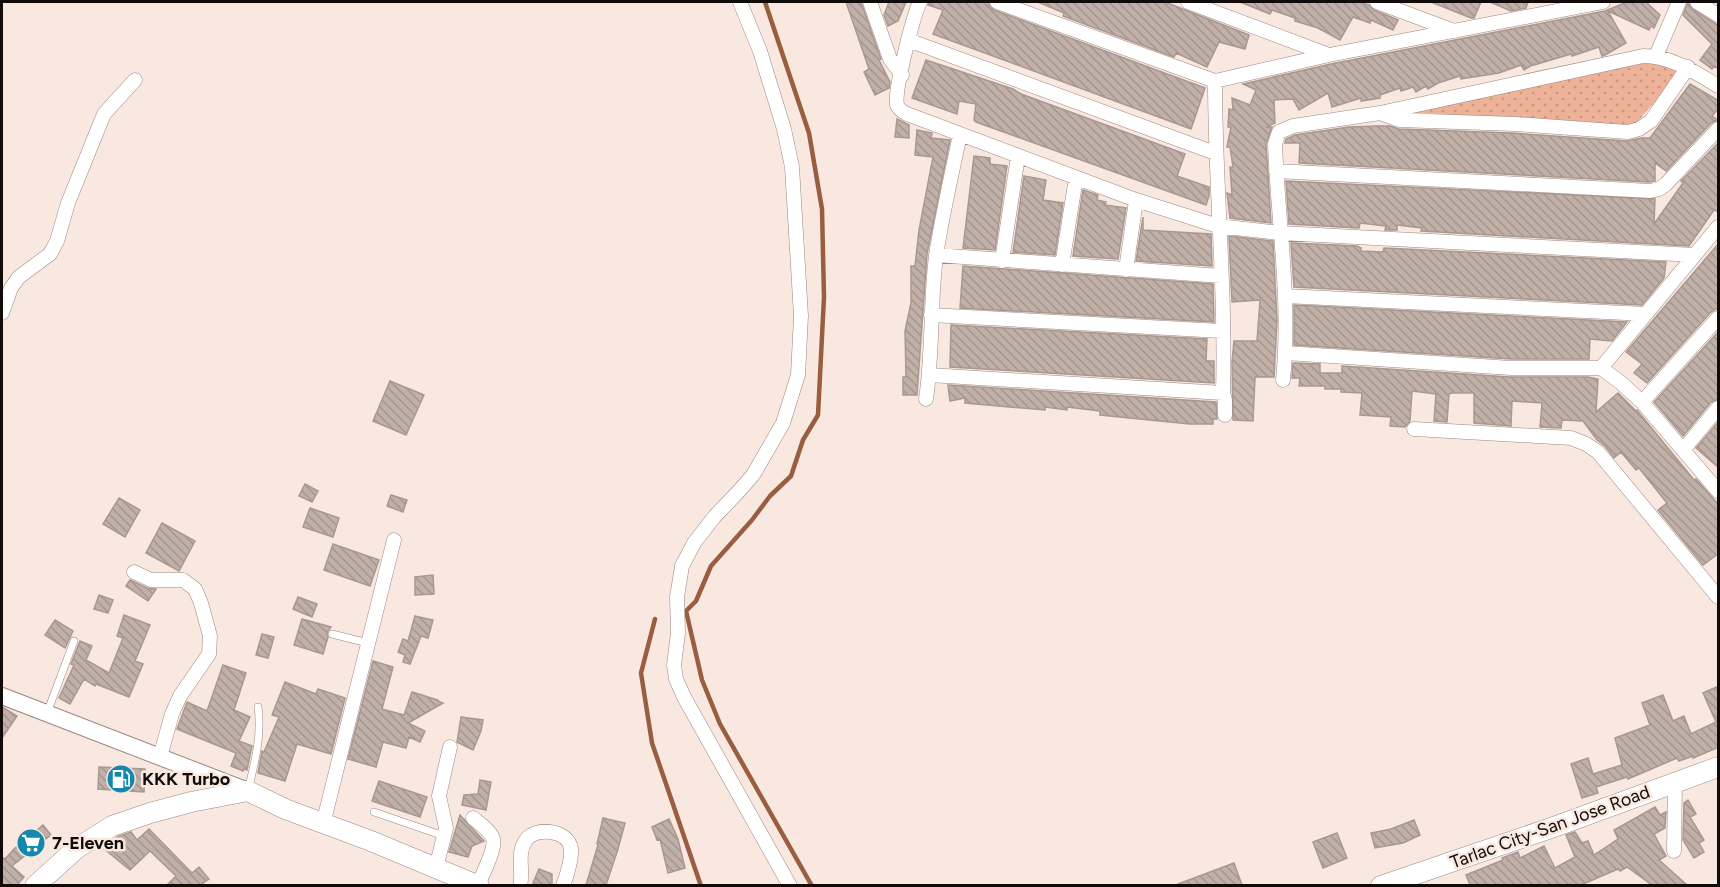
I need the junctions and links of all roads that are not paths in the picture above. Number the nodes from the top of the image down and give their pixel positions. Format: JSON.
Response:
{"nodes":[{"id":1,"x":740,"y":2,"type":"edge"},
{"id":2,"x":870,"y":2,"type":"edge"},
{"id":3,"x":920,"y":2,"type":"edge"},
{"id":4,"x":997,"y":2,"type":"edge"},
{"id":5,"x":1188,"y":2,"type":"edge"},
{"id":6,"x":1377,"y":2,"type":"edge"},
{"id":7,"x":1593,"y":2,"type":"edge"},
{"id":8,"x":1679,"y":2,"type":"edge"},
{"id":9,"x":1697,"y":2,"type":"edge"},
{"id":10,"x":1719,"y":15,"type":"edge"},
{"id":11,"x":1454,"y":30,"type":"junction"},
{"id":12,"x":908,"y":40,"type":"junction"},
{"id":13,"x":1329,"y":55,"type":"junction"},
{"id":14,"x":1656,"y":56,"type":"junction"},
{"id":15,"x":1688,"y":67,"type":"junction"},
{"id":16,"x":902,"y":75,"type":"junction"},
{"id":17,"x":135,"y":80,"type":"dead end"},
{"id":18,"x":1215,"y":81,"type":"junction"},
{"id":19,"x":1719,"y":86,"type":"edge"},
{"id":20,"x":1380,"y":112,"type":"junction"},
{"id":21,"x":1719,"y":129,"type":"edge"},
{"id":22,"x":960,"y":134,"type":"junction"},
{"id":23,"x":1215,"y":153,"type":"junction"},
{"id":24,"x":1018,"y":156,"type":"junction"},
{"id":25,"x":1276,"y":171,"type":"junction"},
{"id":26,"x":1076,"y":178,"type":"junction"},
{"id":27,"x":1136,"y":200,"type":"junction"},
{"id":28,"x":1218,"y":226,"type":"junction"},
{"id":29,"x":1719,"y":227,"type":"edge"},
{"id":30,"x":1280,"y":233,"type":"junction"},
{"id":31,"x":936,"y":255,"type":"junction"},
{"id":32,"x":1695,"y":255,"type":"junction"},
{"id":33,"x":1002,"y":261,"type":"junction"},
{"id":34,"x":1062,"y":266,"type":"junction"},
{"id":35,"x":1126,"y":270,"type":"junction"},
{"id":36,"x":1221,"y":276,"type":"junction"},
{"id":37,"x":1285,"y":296,"type":"junction"},
{"id":38,"x":2,"y":313,"type":"edge"},
{"id":39,"x":1646,"y":314,"type":"junction"},
{"id":40,"x":931,"y":315,"type":"junction"},
{"id":41,"x":1719,"y":318,"type":"edge"},
{"id":42,"x":1221,"y":332,"type":"junction"},
{"id":43,"x":1286,"y":353,"type":"junction"},
{"id":44,"x":1601,"y":368,"type":"junction"},
{"id":45,"x":930,"y":375,"type":"junction"},
{"id":46,"x":1283,"y":380,"type":"dead end"},
{"id":47,"x":1222,"y":393,"type":"junction"},
{"id":48,"x":926,"y":399,"type":"dead end"},
{"id":49,"x":1642,"y":402,"type":"junction"},
{"id":50,"x":1719,"y":408,"type":"edge"},
{"id":51,"x":1225,"y":415,"type":"dead end"},
{"id":52,"x":1414,"y":429,"type":"dead end"},
{"id":53,"x":1683,"y":450,"type":"junction"},
{"id":54,"x":1719,"y":491,"type":"edge"},
{"id":55,"x":394,"y":540,"type":"dead end"},
{"id":56,"x":134,"y":572,"type":"dead end"},
{"id":57,"x":1719,"y":597,"type":"edge"},
{"id":58,"x":332,"y":634,"type":"dead end"},
{"id":59,"x":74,"y":641,"type":"dead end"},
{"id":60,"x":368,"y":643,"type":"junction"},
{"id":61,"x":2,"y":696,"type":"edge"},
{"id":62,"x":258,"y":707,"type":"dead end"},
{"id":63,"x":47,"y":713,"type":"junction"},
{"id":64,"x":450,"y":747,"type":"dead end"},
{"id":65,"x":160,"y":758,"type":"junction"},
{"id":66,"x":1719,"y":766,"type":"edge"},
{"id":67,"x":1675,"y":782,"type":"junction"},
{"id":68,"x":248,"y":791,"type":"junction"},
{"id":69,"x":374,"y":812,"type":"dead end"},
{"id":70,"x":473,"y":818,"type":"dead end"},
{"id":71,"x":323,"y":824,"type":"junction"},
{"id":72,"x":444,"y":836,"type":"junction"},
{"id":73,"x":1674,"y":851,"type":"dead end"},
{"id":74,"x":436,"y":868,"type":"junction"},
{"id":75,"x":35,"y":885,"type":"edge"},
{"id":76,"x":479,"y":885,"type":"edge"},
{"id":77,"x":520,"y":885,"type":"edge"},
{"id":78,"x":564,"y":885,"type":"edge"},
{"id":79,"x":790,"y":885,"type":"edge"},
{"id":80,"x":1381,"y":885,"type":"edge"}],
"edges":[{"from":1,"to":79,"type":"street"},
{"from":2,"to":16,"type":"street"},
{"from":3,"to":12,"type":"street"},
{"from":4,"to":18,"type":"street"},
{"from":5,"to":13,"type":"street"},
{"from":6,"to":11,"type":"street"},
{"from":7,"to":11,"type":"street"},
{"from":8,"to":14,"type":"street"},
{"from":9,"to":10,"type":"street"},
{"from":11,"to":13,"type":"street"},
{"from":12,"to":16,"type":"street"},
{"from":12,"to":23,"type":"street"},
{"from":13,"to":18,"type":"street"},
{"from":14,"to":15,"type":"street"},
{"from":14,"to":20,"type":"street"},
{"from":15,"to":19,"type":"street"},
{"from":15,"to":20,"type":"street"},
{"from":16,"to":22,"type":"street"},
{"from":17,"to":38,"type":"street"},
{"from":18,"to":23,"type":"street"},
{"from":20,"to":25,"type":"street"},
{"from":21,"to":25,"type":"street"},
{"from":22,"to":24,"type":"street"},
{"from":22,"to":31,"type":"street"},
{"from":23,"to":28,"type":"street"},
{"from":24,"to":26,"type":"street"},
{"from":24,"to":33,"type":"street"},
{"from":25,"to":30,"type":"street"},
{"from":26,"to":27,"type":"street"},
{"from":26,"to":34,"type":"street"},
{"from":27,"to":28,"type":"street"},
{"from":27,"to":35,"type":"street"},
{"from":28,"to":30,"type":"street"},
{"from":28,"to":36,"type":"street"},
{"from":29,"to":32,"type":"street"},
{"from":30,"to":32,"type":"street"},
{"from":30,"to":37,"type":"street"},
{"from":31,"to":33,"type":"street"},
{"from":31,"to":40,"type":"street"},
{"from":32,"to":39,"type":"street"},
{"from":33,"to":34,"type":"street"},
{"from":34,"to":35,"type":"street"},
{"from":35,"to":36,"type":"street"},
{"from":36,"to":42,"type":"street"},
{"from":37,"to":39,"type":"street"},
{"from":37,"to":43,"type":"street"},
{"from":39,"to":44,"type":"street"},
{"from":40,"to":42,"type":"street"},
{"from":40,"to":45,"type":"street"},
{"from":41,"to":49,"type":"street"},
{"from":42,"to":47,"type":"street"},
{"from":43,"to":44,"type":"street"},
{"from":43,"to":46,"type":"street"},
{"from":44,"to":49,"type":"street"},
{"from":45,"to":47,"type":"street"},
{"from":45,"to":48,"type":"street"},
{"from":47,"to":51,"type":"street"},
{"from":49,"to":53,"type":"street"},
{"from":50,"to":53,"type":"street"},
{"from":52,"to":57,"type":"street"},
{"from":53,"to":54,"type":"street"},
{"from":55,"to":60,"type":"street"},
{"from":56,"to":65,"type":"street"},
{"from":58,"to":60,"type":"lane"},
{"from":59,"to":63,"type":"lane"},
{"from":60,"to":71,"type":"street"},
{"from":61,"to":63,"type":"street"},
{"from":62,"to":68,"type":"lane"},
{"from":63,"to":65,"type":"street"},
{"from":64,"to":72,"type":"street"},
{"from":65,"to":68,"type":"street"},
{"from":66,"to":67,"type":"main road","name":"Tarlac City-San Jose Road"},
{"from":67,"to":73,"type":"street"},
{"from":67,"to":80,"type":"main road","name":"Tarlac City-San Jose Road"},
{"from":68,"to":71,"type":"main road"},
{"from":68,"to":75,"type":"main road"},
{"from":69,"to":72,"type":"lane"},
{"from":70,"to":76,"type":"street"},
{"from":71,"to":74,"type":"main road"},
{"from":72,"to":74,"type":"street"},
{"from":74,"to":76,"type":"main road"},
{"from":77,"to":78,"type":"street"}]}
